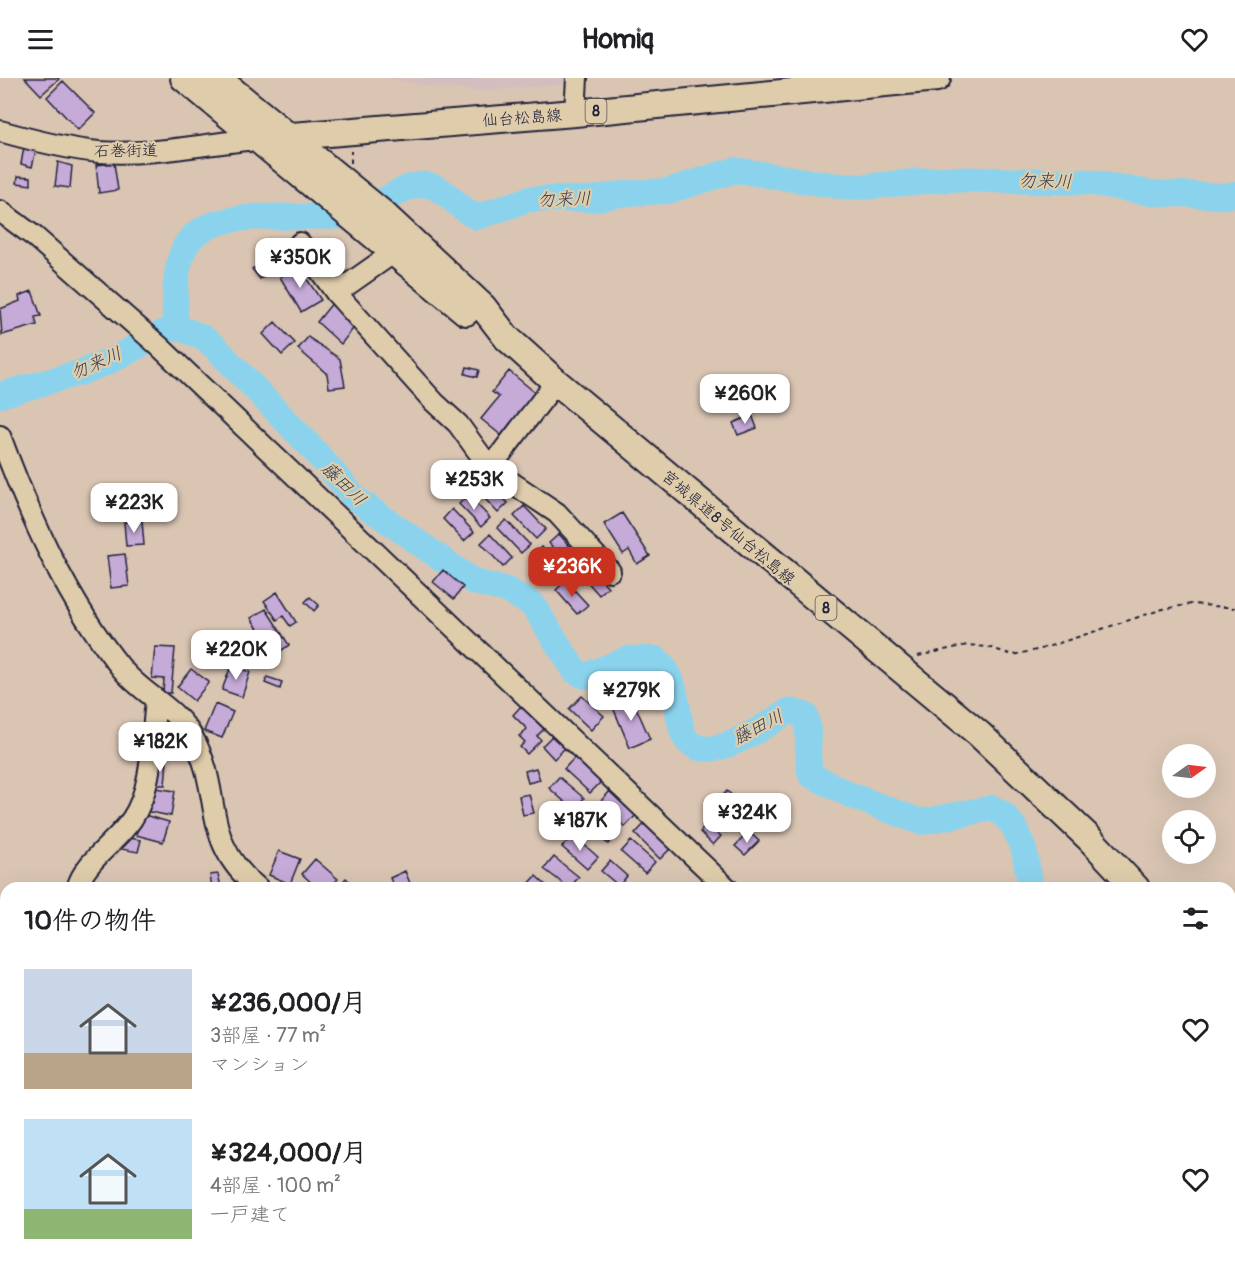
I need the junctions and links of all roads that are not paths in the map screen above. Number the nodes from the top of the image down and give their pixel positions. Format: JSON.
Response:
{"nodes":[{"id":1,"x":184,"y":78,"type":"edge"},
{"id":2,"x":217,"y":78,"type":"edge"},
{"id":3,"x":577,"y":78,"type":"edge"},
{"id":4,"x":937,"y":78,"type":"edge"},
{"id":5,"x":575,"y":113,"type":"junction"},
{"id":6,"x":3,"y":127,"type":"edge"},
{"id":7,"x":286,"y":135,"type":"junction"},
{"id":8,"x":255,"y":139,"type":"junction"},
{"id":9,"x":0,"y":211,"type":"edge"},
{"id":10,"x":300,"y":243,"type":"dead end"},
{"id":11,"x":393,"y":253,"type":"junction"},
{"id":12,"x":336,"y":293,"type":"junction"},
{"id":13,"x":507,"y":338,"type":"junction"},
{"id":14,"x":556,"y":382,"type":"junction"},
{"id":15,"x":0,"y":436,"type":"edge"},
{"id":16,"x":490,"y":468,"type":"junction"},
{"id":17,"x":610,"y":571,"type":"dead end"},
{"id":18,"x":156,"y":701,"type":"junction"},
{"id":19,"x":79,"y":882,"type":"edge"},
{"id":20,"x":250,"y":882,"type":"edge"},
{"id":21,"x":721,"y":882,"type":"edge"},
{"id":22,"x":1130,"y":882,"type":"edge"}],
"edges":[{"from":1,"to":8,"type":"main road","number":"8"},
{"from":2,"to":7,"type":"main road","number":"8"},
{"from":3,"to":5,"type":"street"},
{"from":4,"to":5,"type":"main road","name":"仙台松島線","number":"8"},
{"from":5,"to":7,"type":"main road","name":"仙台松島線","number":"8"},
{"from":6,"to":8,"type":"street","name":"石巻街道"},
{"from":7,"to":8,"type":"main road","name":"仙台松島線","number":"8"},
{"from":7,"to":13,"type":"main road","name":"宮城県道8号仙台松島線","number":"8"},
{"from":8,"to":11,"type":"main road","name":"宮城県道8号仙台松島線","number":"8"},
{"from":9,"to":21,"type":"street"},
{"from":10,"to":12,"type":"street"},
{"from":11,"to":12,"type":"street"},
{"from":11,"to":13,"type":"main road","name":"宮城県道8号仙台松島線","number":"8"},
{"from":12,"to":16,"type":"street"},
{"from":13,"to":14,"type":"main road","name":"宮城県道8号仙台松島線","number":"8"},
{"from":14,"to":16,"type":"street"},
{"from":14,"to":22,"type":"main road","name":"宮城県道8号仙台松島線","number":"8"},
{"from":15,"to":18,"type":"street"},
{"from":16,"to":17,"type":"street"},
{"from":18,"to":19,"type":"street"},
{"from":18,"to":20,"type":"street"}]}
